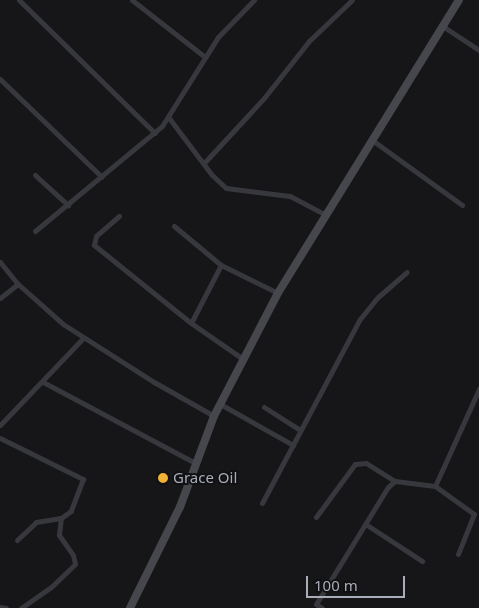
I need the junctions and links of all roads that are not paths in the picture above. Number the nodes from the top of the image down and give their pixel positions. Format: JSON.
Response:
{"nodes":[{"id":1,"x":19,"y":0,"type":"edge"},
{"id":2,"x":132,"y":0,"type":"edge"},
{"id":3,"x":254,"y":0,"type":"edge"},
{"id":4,"x":352,"y":0,"type":"edge"},
{"id":5,"x":458,"y":0,"type":"edge"},
{"id":6,"x":444,"y":27,"type":"junction"},
{"id":7,"x":479,"y":50,"type":"edge"},
{"id":8,"x":205,"y":57,"type":"junction"},
{"id":9,"x":1,"y":82,"type":"edge"},
{"id":10,"x":169,"y":118,"type":"junction"},
{"id":11,"x":155,"y":132,"type":"junction"},
{"id":12,"x":371,"y":140,"type":"junction"},
{"id":13,"x":204,"y":163,"type":"junction"},
{"id":14,"x":35,"y":175,"type":"dead end"},
{"id":15,"x":102,"y":177,"type":"junction"},
{"id":16,"x":462,"y":204,"type":"dead end"},
{"id":17,"x":68,"y":205,"type":"junction"},
{"id":18,"x":326,"y":215,"type":"junction"},
{"id":19,"x":119,"y":216,"type":"dead end"},
{"id":20,"x":174,"y":226,"type":"dead end"},
{"id":21,"x":36,"y":231,"type":"dead end"},
{"id":22,"x":0,"y":262,"type":"edge"},
{"id":23,"x":220,"y":265,"type":"junction"},
{"id":24,"x":408,"y":272,"type":"dead end"},
{"id":25,"x":18,"y":284,"type":"junction"},
{"id":26,"x":278,"y":293,"type":"junction"},
{"id":27,"x":0,"y":298,"type":"edge"},
{"id":28,"x":191,"y":323,"type":"junction"},
{"id":29,"x":83,"y":338,"type":"junction"},
{"id":30,"x":244,"y":359,"type":"junction"},
{"id":31,"x":43,"y":382,"type":"junction"},
{"id":32,"x":479,"y":389,"type":"edge"},
{"id":33,"x":220,"y":404,"type":"junction"},
{"id":34,"x":264,"y":407,"type":"dead end"},
{"id":35,"x":214,"y":416,"type":"junction"},
{"id":36,"x":0,"y":425,"type":"edge"},
{"id":37,"x":300,"y":430,"type":"junction"},
{"id":38,"x":0,"y":438,"type":"edge"},
{"id":39,"x":293,"y":445,"type":"junction"},
{"id":40,"x":198,"y":464,"type":"junction"},
{"id":41,"x":395,"y":480,"type":"junction"},
{"id":42,"x":435,"y":486,"type":"junction"},
{"id":43,"x":262,"y":503,"type":"dead end"},
{"id":44,"x":316,"y":517,"type":"dead end"},
{"id":45,"x":61,"y":518,"type":"junction"},
{"id":46,"x":367,"y":525,"type":"junction"},
{"id":47,"x":17,"y":540,"type":"dead end"},
{"id":48,"x":458,"y":554,"type":"dead end"},
{"id":49,"x":422,"y":561,"type":"dead end"},
{"id":50,"x":314,"y":606,"type":"edge"},
{"id":51,"x":0,"y":607,"type":"edge"},
{"id":52,"x":6,"y":608,"type":"edge"},
{"id":53,"x":21,"y":608,"type":"edge"},
{"id":54,"x":130,"y":608,"type":"edge"},
{"id":55,"x":322,"y":608,"type":"edge"}],
"edges":[{"from":1,"to":11,"type":"street"},
{"from":2,"to":8,"type":"street"},
{"from":3,"to":8,"type":"street"},
{"from":4,"to":13,"type":"street"},
{"from":5,"to":6,"type":"main road"},
{"from":6,"to":7,"type":"street"},
{"from":6,"to":12,"type":"main road"},
{"from":8,"to":10,"type":"street"},
{"from":9,"to":15,"type":"street"},
{"from":10,"to":11,"type":"street"},
{"from":10,"to":13,"type":"street"},
{"from":11,"to":15,"type":"street"},
{"from":12,"to":16,"type":"street"},
{"from":12,"to":18,"type":"main road"},
{"from":13,"to":18,"type":"street"},
{"from":14,"to":17,"type":"street"},
{"from":15,"to":17,"type":"street"},
{"from":17,"to":21,"type":"street"},
{"from":18,"to":26,"type":"main road"},
{"from":19,"to":28,"type":"street"},
{"from":20,"to":23,"type":"street"},
{"from":22,"to":25,"type":"street"},
{"from":23,"to":26,"type":"street"},
{"from":23,"to":28,"type":"street"},
{"from":24,"to":37,"type":"street"},
{"from":25,"to":27,"type":"street"},
{"from":25,"to":29,"type":"street"},
{"from":26,"to":30,"type":"main road"},
{"from":28,"to":30,"type":"street"},
{"from":29,"to":31,"type":"street"},
{"from":29,"to":35,"type":"street"},
{"from":30,"to":33,"type":"main road"},
{"from":31,"to":36,"type":"street"},
{"from":31,"to":40,"type":"street"},
{"from":32,"to":42,"type":"street"},
{"from":33,"to":35,"type":"main road"},
{"from":33,"to":39,"type":"street"},
{"from":34,"to":37,"type":"street"},
{"from":35,"to":40,"type":"main road"},
{"from":37,"to":39,"type":"street"},
{"from":38,"to":45,"type":"street"},
{"from":39,"to":43,"type":"street"},
{"from":40,"to":54,"type":"main road"},
{"from":41,"to":42,"type":"street"},
{"from":41,"to":44,"type":"street"},
{"from":41,"to":46,"type":"street"},
{"from":42,"to":48,"type":"street"},
{"from":45,"to":47,"type":"street"},
{"from":45,"to":53,"type":"street"},
{"from":46,"to":49,"type":"street"},
{"from":46,"to":50,"type":"street"},
{"from":50,"to":55,"type":"street"},
{"from":51,"to":52,"type":"street"}]}
